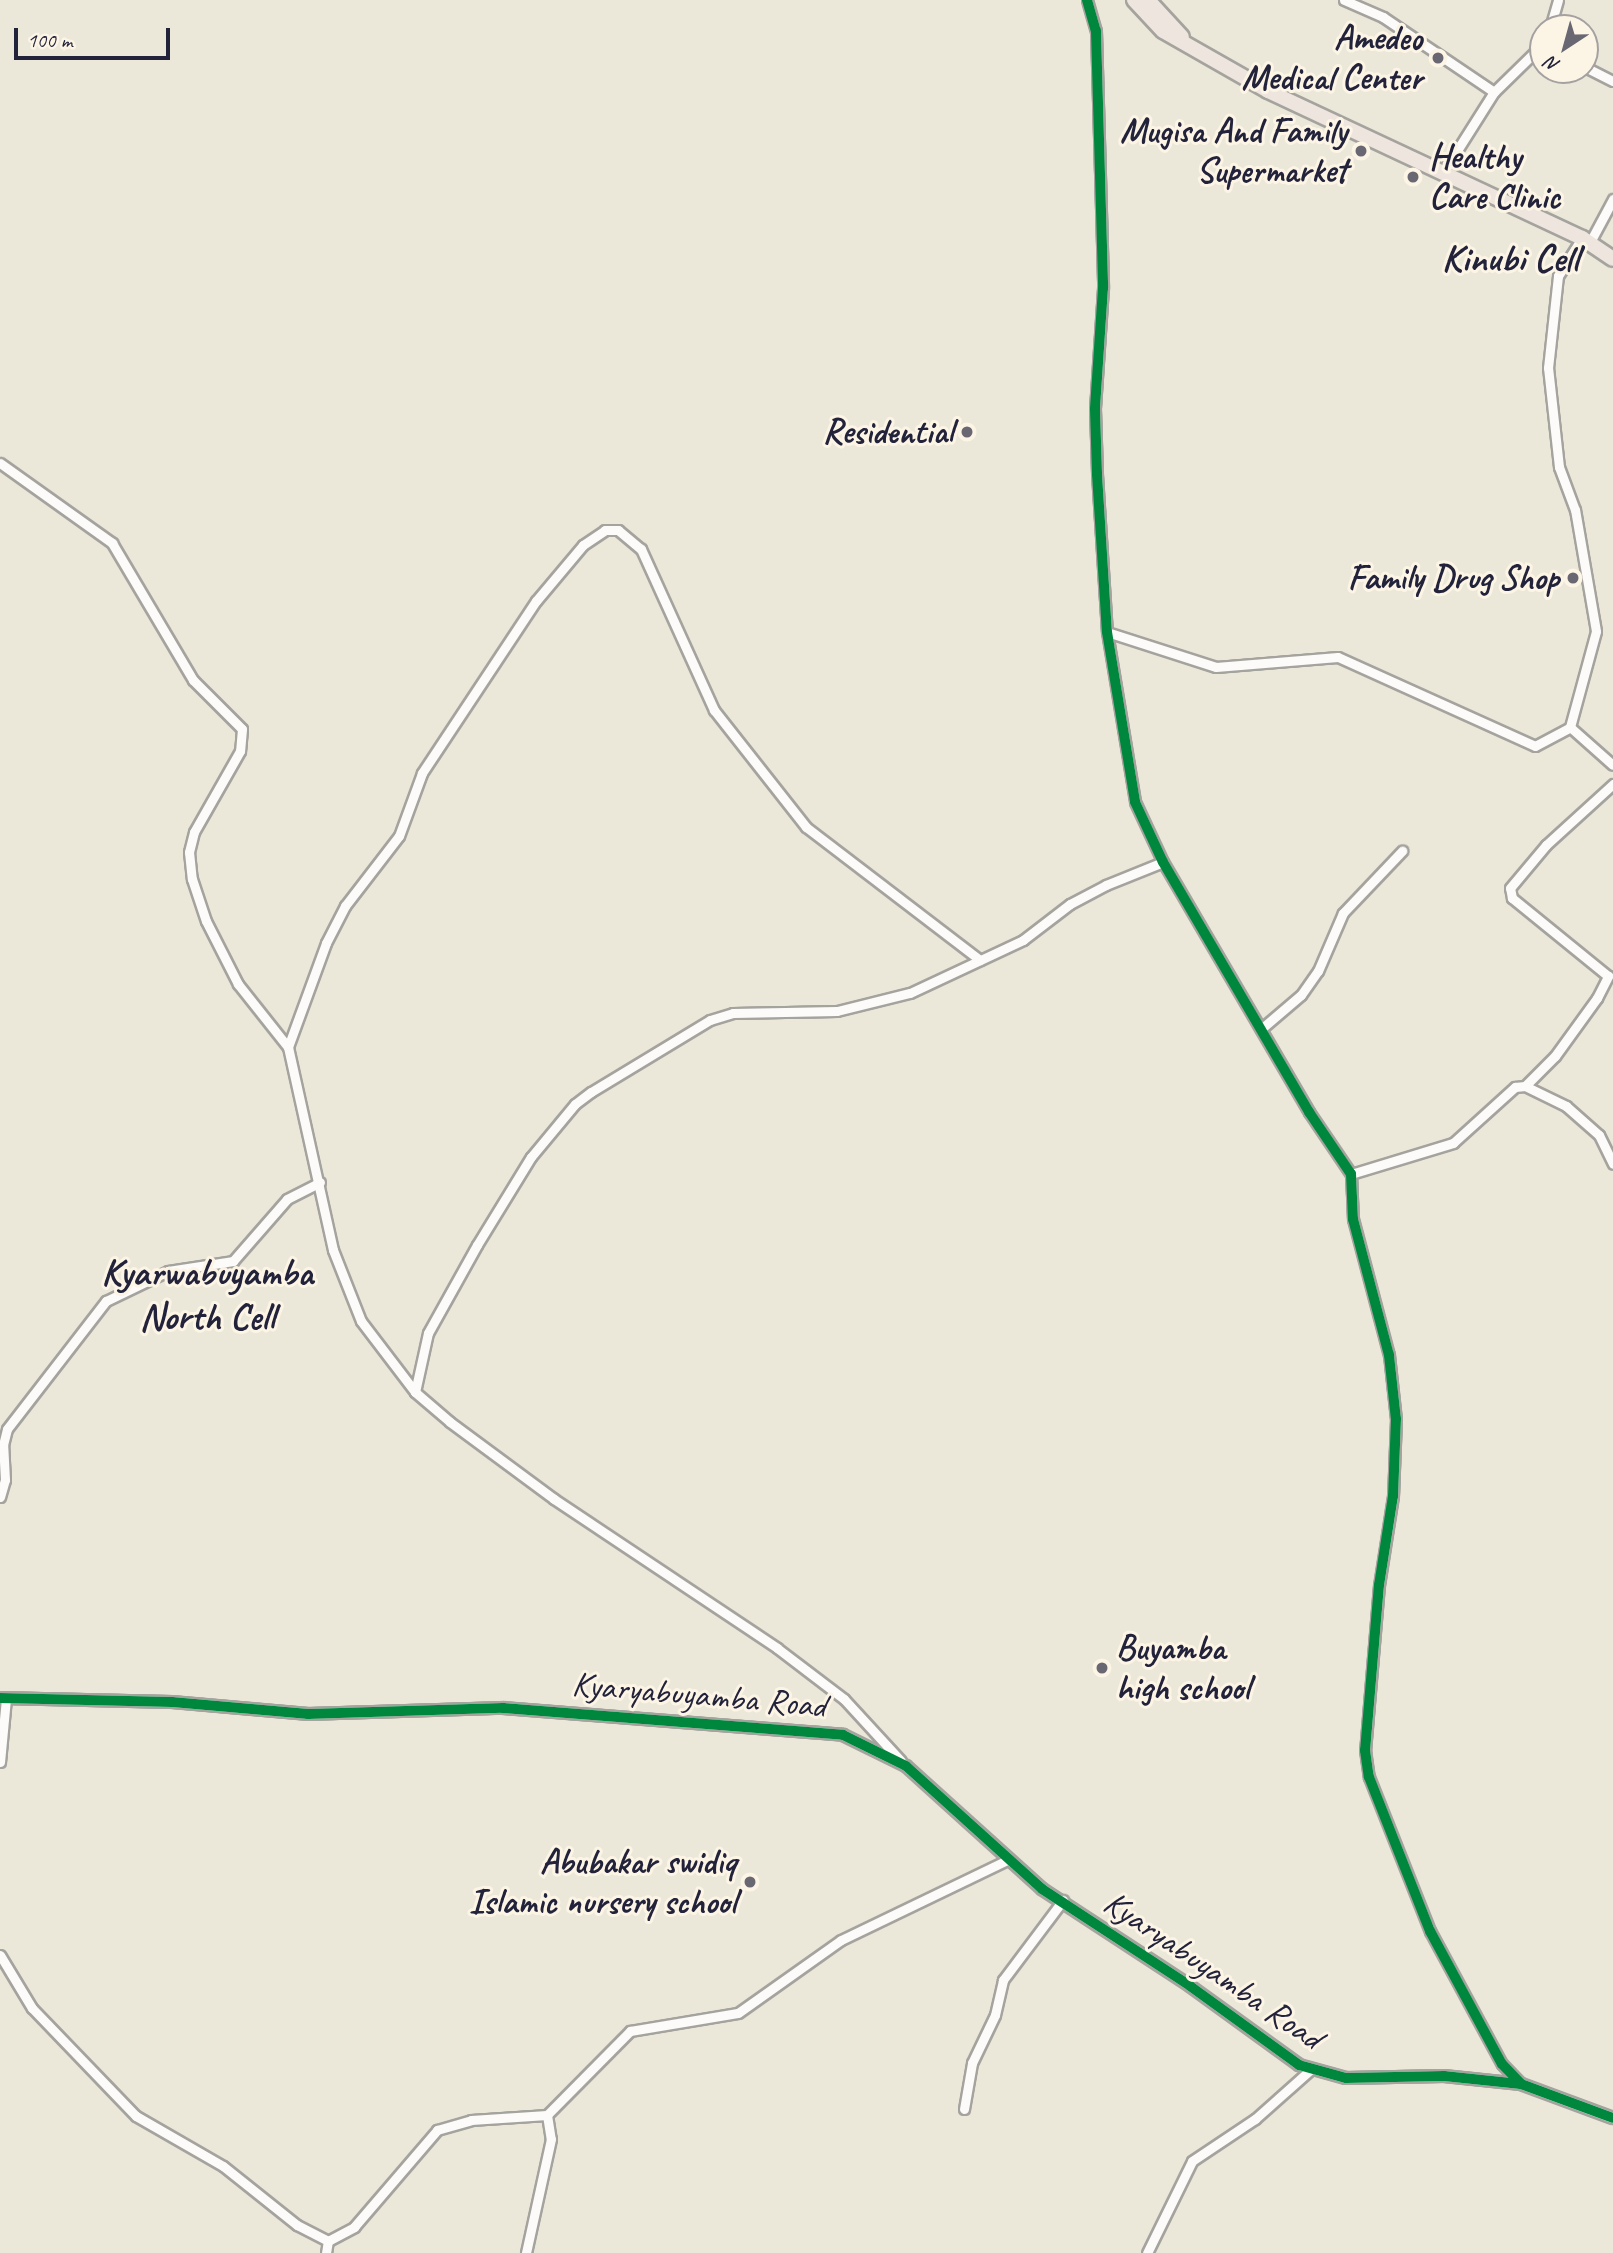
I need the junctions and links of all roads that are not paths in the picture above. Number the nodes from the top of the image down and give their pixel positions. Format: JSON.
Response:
{"nodes":[{"id":1,"x":1087,"y":0,"type":"edge"},
{"id":2,"x":1134,"y":0,"type":"edge"},
{"id":3,"x":1148,"y":0,"type":"edge"},
{"id":4,"x":1345,"y":0,"type":"edge"},
{"id":5,"x":1188,"y":44,"type":"junction"},
{"id":6,"x":1529,"y":58,"type":"edge"},
{"id":7,"x":1494,"y":92,"type":"junction"},
{"id":8,"x":1444,"y":171,"type":"junction"},
{"id":9,"x":1613,"y":199,"type":"edge"},
{"id":10,"x":1585,"y":241,"type":"junction"},
{"id":11,"x":1613,"y":259,"type":"edge"},
{"id":12,"x":0,"y":463,"type":"edge"},
{"id":13,"x":1107,"y":632,"type":"junction"},
{"id":14,"x":1570,"y":727,"type":"junction"},
{"id":15,"x":1613,"y":765,"type":"edge"},
{"id":16,"x":1613,"y":784,"type":"edge"},
{"id":17,"x":1402,"y":851,"type":"dead end"},
{"id":18,"x":1163,"y":862,"type":"junction"},
{"id":19,"x":980,"y":960,"type":"junction"},
{"id":20,"x":1261,"y":1029,"type":"junction"},
{"id":21,"x":288,"y":1047,"type":"junction"},
{"id":22,"x":1525,"y":1086,"type":"junction"},
{"id":23,"x":1613,"y":1164,"type":"edge"},
{"id":24,"x":1351,"y":1174,"type":"junction"},
{"id":25,"x":320,"y":1182,"type":"junction"},
{"id":26,"x":415,"y":1391,"type":"junction"},
{"id":27,"x":0,"y":1497,"type":"edge"},
{"id":28,"x":3,"y":1699,"type":"edge"},
{"id":29,"x":0,"y":1762,"type":"edge"},
{"id":30,"x":906,"y":1766,"type":"junction"},
{"id":31,"x":1007,"y":1860,"type":"junction"},
{"id":32,"x":1063,"y":1900,"type":"junction"},
{"id":33,"x":0,"y":1955,"type":"edge"},
{"id":34,"x":1310,"y":2070,"type":"junction"},
{"id":35,"x":1521,"y":2084,"type":"junction"},
{"id":36,"x":964,"y":2109,"type":"dead end"},
{"id":37,"x":547,"y":2115,"type":"junction"},
{"id":38,"x":1613,"y":2118,"type":"edge"},
{"id":39,"x":328,"y":2241,"type":"junction"},
{"id":40,"x":326,"y":2253,"type":"edge"},
{"id":41,"x":526,"y":2253,"type":"edge"},
{"id":42,"x":1147,"y":2253,"type":"edge"}],
"edges":[{"from":1,"to":13,"type":"street"},
{"from":2,"to":5,"type":"main road"},
{"from":3,"to":5,"type":"main road"},
{"from":4,"to":7,"type":"street"},
{"from":5,"to":8,"type":"main road"},
{"from":6,"to":7,"type":"street"},
{"from":7,"to":8,"type":"street"},
{"from":8,"to":10,"type":"main road"},
{"from":9,"to":10,"type":"street"},
{"from":10,"to":11,"type":"main road"},
{"from":10,"to":14,"type":"street"},
{"from":12,"to":21,"type":"street"},
{"from":13,"to":14,"type":"street"},
{"from":13,"to":18,"type":"street"},
{"from":14,"to":15,"type":"street"},
{"from":16,"to":22,"type":"street"},
{"from":17,"to":20,"type":"street"},
{"from":18,"to":19,"type":"street"},
{"from":18,"to":20,"type":"street"},
{"from":19,"to":21,"type":"street"},
{"from":19,"to":26,"type":"street"},
{"from":20,"to":24,"type":"street"},
{"from":21,"to":25,"type":"street"},
{"from":22,"to":23,"type":"street"},
{"from":22,"to":24,"type":"street"},
{"from":24,"to":35,"type":"street"},
{"from":25,"to":26,"type":"street"},
{"from":25,"to":27,"type":"street"},
{"from":26,"to":30,"type":"street"},
{"from":28,"to":29,"type":"street"},
{"from":28,"to":30,"type":"street","name":"Kyaryabuyamba Road"},
{"from":30,"to":31,"type":"street","name":"Kyaryabuyamba Road"},
{"from":31,"to":32,"type":"street","name":"Kyaryabuyamba Road"},
{"from":31,"to":37,"type":"street"},
{"from":32,"to":34,"type":"street","name":"Kyaryabuyamba Road"},
{"from":32,"to":36,"type":"street"},
{"from":33,"to":39,"type":"street"},
{"from":34,"to":35,"type":"street","name":"Kyaryabuyamba Road"},
{"from":34,"to":42,"type":"street"},
{"from":35,"to":38,"type":"street","name":"Kyaryabuyamba Road"},
{"from":37,"to":39,"type":"street"},
{"from":37,"to":41,"type":"street"},
{"from":39,"to":40,"type":"street"}]}
